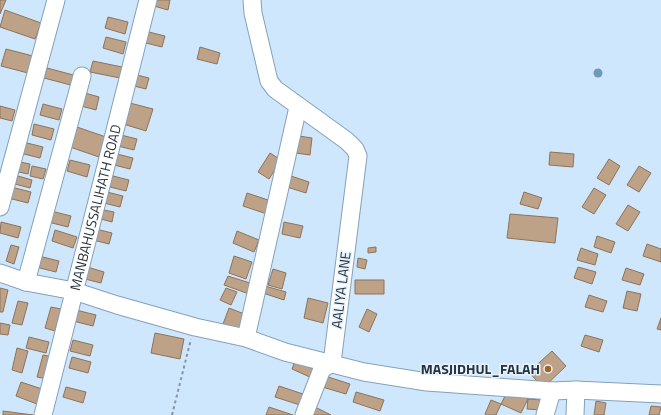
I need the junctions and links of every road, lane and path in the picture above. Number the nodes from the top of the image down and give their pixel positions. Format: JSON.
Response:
{"nodes":[{"id":1,"x":56,"y":0,"type":"edge"},
{"id":2,"x":148,"y":0,"type":"edge"},
{"id":3,"x":252,"y":0,"type":"edge"},
{"id":4,"x":82,"y":76,"type":"dead end"},
{"id":5,"x":298,"y":107,"type":"junction"},
{"id":6,"x":0,"y":207,"type":"edge"},
{"id":7,"x":0,"y":273,"type":"edge"},
{"id":8,"x":26,"y":282,"type":"junction"},
{"id":9,"x":74,"y":291,"type":"junction"},
{"id":10,"x":195,"y":327,"type":"junction"},
{"id":11,"x":246,"y":338,"type":"junction"},
{"id":12,"x":332,"y":363,"type":"junction"},
{"id":13,"x":576,"y":390,"type":"junction"},
{"id":14,"x":552,"y":391,"type":"junction"},
{"id":15,"x":661,"y":394,"type":"edge"},
{"id":16,"x":43,"y":415,"type":"edge"},
{"id":17,"x":172,"y":415,"type":"edge"},
{"id":18,"x":304,"y":415,"type":"edge"},
{"id":19,"x":546,"y":415,"type":"edge"},
{"id":20,"x":575,"y":415,"type":"edge"}],
"edges":[{"from":1,"to":6,"type":"street"},
{"from":2,"to":9,"type":"street","name":"MANBAHUSSALIHATH ROAD"},
{"from":3,"to":5,"type":"street"},
{"from":4,"to":8,"type":"street"},
{"from":5,"to":11,"type":"street"},
{"from":5,"to":12,"type":"street","name":"AALIYA LANE"},
{"from":7,"to":8,"type":"street"},
{"from":8,"to":9,"type":"street"},
{"from":9,"to":10,"type":"street"},
{"from":9,"to":16,"type":"street","name":"MANBAHUSSALIHATH ROAD"},
{"from":10,"to":11,"type":"street"},
{"from":10,"to":17,"type":"path"},
{"from":11,"to":12,"type":"street"},
{"from":12,"to":14,"type":"street"},
{"from":12,"to":18,"type":"street"},
{"from":13,"to":14,"type":"street"},
{"from":13,"to":15,"type":"street"},
{"from":13,"to":20,"type":"street"},
{"from":14,"to":19,"type":"street"}]}
